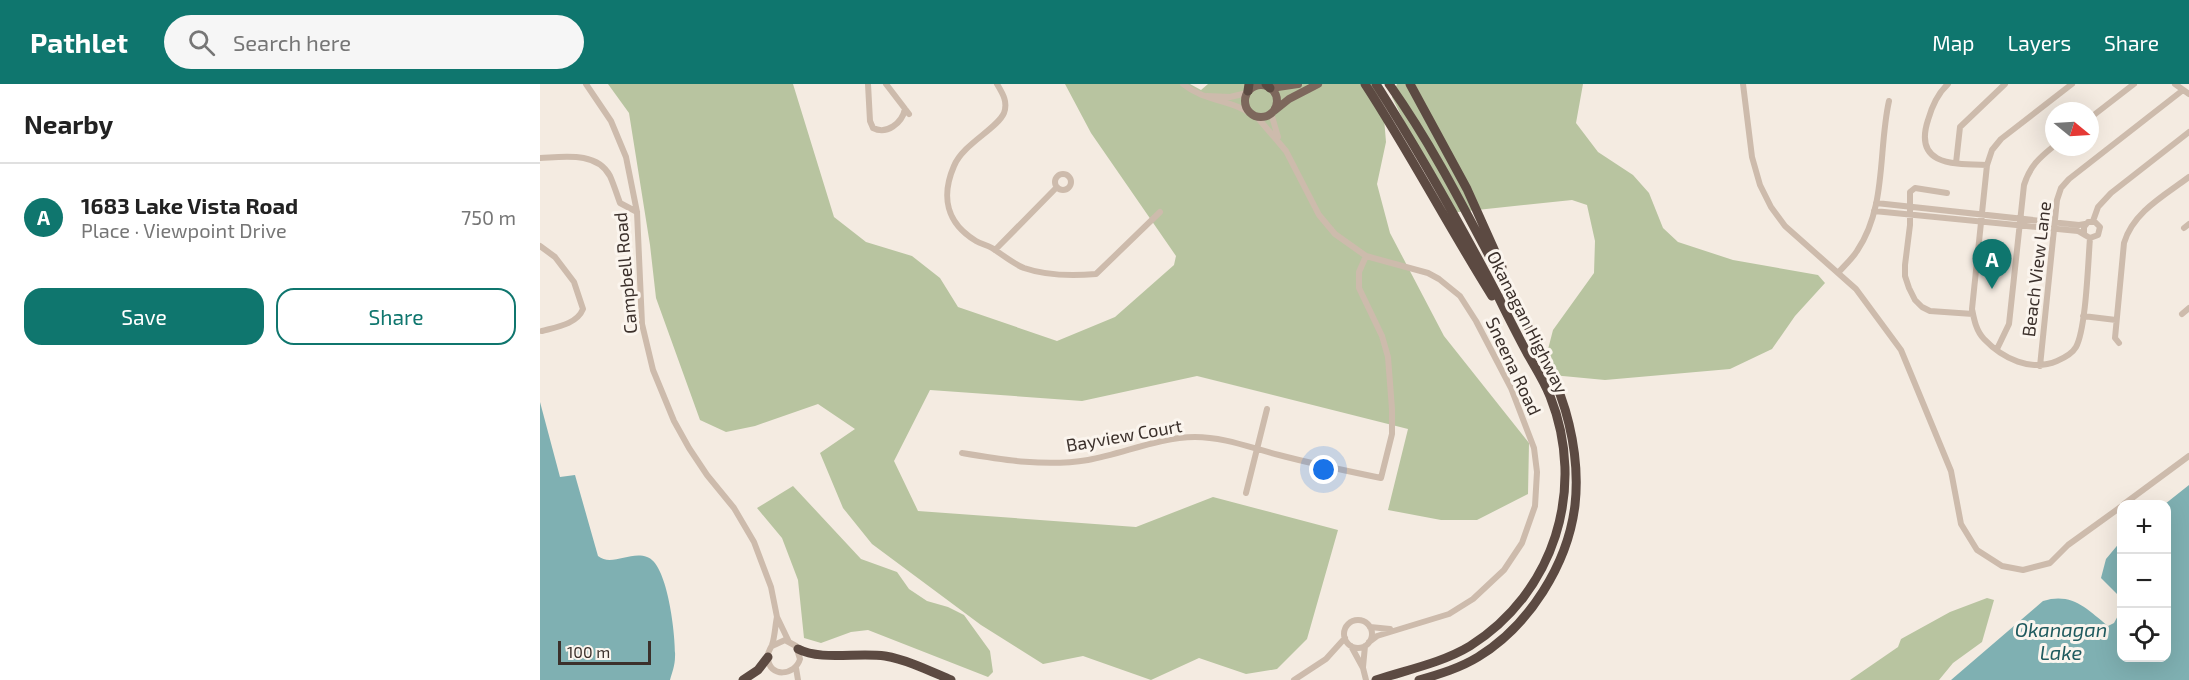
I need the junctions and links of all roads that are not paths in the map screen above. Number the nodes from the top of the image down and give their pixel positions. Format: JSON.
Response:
{"nodes":[{"id":1,"x":586,"y":84,"type":"edge"},
{"id":2,"x":868,"y":84,"type":"edge"},
{"id":3,"x":886,"y":84,"type":"edge"},
{"id":4,"x":997,"y":84,"type":"edge"},
{"id":5,"x":1183,"y":84,"type":"edge"},
{"id":6,"x":1298,"y":84,"type":"edge"},
{"id":7,"x":1318,"y":84,"type":"edge"},
{"id":8,"x":1365,"y":84,"type":"edge"},
{"id":9,"x":1376,"y":84,"type":"edge"},
{"id":10,"x":1389,"y":84,"type":"edge"},
{"id":11,"x":1410,"y":84,"type":"edge"},
{"id":12,"x":1743,"y":84,"type":"edge"},
{"id":13,"x":1948,"y":84,"type":"edge"},
{"id":14,"x":2005,"y":84,"type":"edge"},
{"id":15,"x":2072,"y":84,"type":"edge"},
{"id":16,"x":2134,"y":84,"type":"edge"},
{"id":17,"x":2175,"y":84,"type":"edge"},
{"id":18,"x":1269,"y":87,"type":"edge"},
{"id":19,"x":1248,"y":89,"type":"edge"},
{"id":20,"x":2186,"y":92,"type":"edge"},
{"id":21,"x":1203,"y":96,"type":"junction"},
{"id":22,"x":1889,"y":101,"type":"dead end"},
{"id":23,"x":2099,"y":111,"type":"edge"},
{"id":24,"x":1272,"y":113,"type":"junction"},
{"id":25,"x":1253,"y":115,"type":"junction"},
{"id":26,"x":2189,"y":132,"type":"edge"},
{"id":27,"x":1281,"y":143,"type":"junction"},
{"id":28,"x":2045,"y":153,"type":"edge"},
{"id":29,"x":540,"y":158,"type":"edge"},
{"id":30,"x":1956,"y":163,"type":"junction"},
{"id":31,"x":1987,"y":165,"type":"junction"},
{"id":32,"x":2189,"y":177,"type":"edge"},
{"id":33,"x":1057,"y":187,"type":"dead end"},
{"id":34,"x":1947,"y":193,"type":"dead end"},
{"id":35,"x":1876,"y":203,"type":"junction"},
{"id":36,"x":1874,"y":211,"type":"junction"},
{"id":37,"x":1909,"y":211,"type":"junction"},
{"id":38,"x":637,"y":212,"type":"junction"},
{"id":39,"x":1160,"y":212,"type":"dead end"},
{"id":40,"x":1981,"y":218,"type":"junction"},
{"id":41,"x":2093,"y":221,"type":"junction"},
{"id":42,"x":2020,"y":222,"type":"junction"},
{"id":43,"x":2085,"y":224,"type":"junction"},
{"id":44,"x":2055,"y":226,"type":"junction"},
{"id":45,"x":2084,"y":233,"type":"junction"},
{"id":46,"x":2090,"y":238,"type":"junction"},
{"id":47,"x":542,"y":248,"type":"edge"},
{"id":48,"x":995,"y":250,"type":"junction"},
{"id":49,"x":1366,"y":256,"type":"junction"},
{"id":50,"x":1838,"y":273,"type":"junction"},
{"id":51,"x":2189,"y":308,"type":"edge"},
{"id":52,"x":1973,"y":314,"type":"junction"},
{"id":53,"x":2182,"y":314,"type":"dead end"},
{"id":54,"x":2083,"y":316,"type":"junction"},
{"id":55,"x":2115,"y":320,"type":"junction"},
{"id":56,"x":542,"y":331,"type":"dead end"},
{"id":57,"x":2120,"y":343,"type":"dead end"},
{"id":58,"x":1537,"y":345,"type":"junction"},
{"id":59,"x":1997,"y":349,"type":"junction"},
{"id":60,"x":1526,"y":352,"type":"junction"},
{"id":61,"x":2040,"y":366,"type":"junction"},
{"id":62,"x":1267,"y":409,"type":"dead end"},
{"id":63,"x":1257,"y":448,"type":"junction"},
{"id":64,"x":962,"y":453,"type":"dead end"},
{"id":65,"x":2189,"y":456,"type":"edge"},
{"id":66,"x":1246,"y":493,"type":"dead end"},
{"id":67,"x":2130,"y":500,"type":"edge"},
{"id":68,"x":2117,"y":509,"type":"edge"},
{"id":69,"x":777,"y":617,"type":"junction"},
{"id":70,"x":1370,"y":627,"type":"junction"},
{"id":71,"x":1399,"y":629,"type":"junction"},
{"id":72,"x":1345,"y":638,"type":"junction"},
{"id":73,"x":789,"y":642,"type":"junction"},
{"id":74,"x":1367,"y":644,"type":"junction"},
{"id":75,"x":772,"y":646,"type":"junction"},
{"id":76,"x":1351,"y":646,"type":"junction"},
{"id":77,"x":798,"y":649,"type":"junction"},
{"id":78,"x":768,"y":657,"type":"junction"},
{"id":79,"x":796,"y":668,"type":"junction"},
{"id":80,"x":1363,"y":668,"type":"junction"},
{"id":81,"x":779,"y":672,"type":"junction"},
{"id":82,"x":743,"y":680,"type":"edge"},
{"id":83,"x":787,"y":680,"type":"edge"},
{"id":84,"x":798,"y":680,"type":"edge"},
{"id":85,"x":951,"y":680,"type":"edge"},
{"id":86,"x":1294,"y":680,"type":"edge"},
{"id":87,"x":1366,"y":680,"type":"edge"},
{"id":88,"x":1376,"y":680,"type":"edge"},
{"id":89,"x":1419,"y":680,"type":"edge"}],
"edges":[{"from":1,"to":38,"type":"street","name":"Campbell Road"},
{"from":2,"to":3,"type":"street"},
{"from":4,"to":48,"type":"street"},
{"from":5,"to":21,"type":"street","name":"Sneena Road"},
{"from":6,"to":18,"type":"main road"},
{"from":7,"to":24,"type":"main road"},
{"from":8,"to":60,"type":"highway"},
{"from":9,"to":60,"type":"highway","name":"Okanagan Highway"},
{"from":10,"to":58,"type":"highway","name":"Okanagan Highway"},
{"from":11,"to":58,"type":"highway"},
{"from":12,"to":50,"type":"street"},
{"from":13,"to":30,"type":"street"},
{"from":14,"to":30,"type":"street"},
{"from":15,"to":31,"type":"street"},
{"from":16,"to":23,"type":"street"},
{"from":17,"to":20,"type":"street"},
{"from":18,"to":19,"type":"main road"},
{"from":18,"to":24,"type":"main road"},
{"from":19,"to":21,"type":"street"},
{"from":19,"to":25,"type":"main road"},
{"from":20,"to":44,"type":"street","name":"Beach View Lane"},
{"from":21,"to":25,"type":"street","name":"Sneena Road"},
{"from":22,"to":35,"type":"street"},
{"from":24,"to":25,"type":"main road"},
{"from":24,"to":27,"type":"street","name":"Sneena Road"},
{"from":25,"to":27,"type":"street","name":"Sneena Road"},
{"from":26,"to":41,"type":"street"},
{"from":27,"to":49,"type":"street","name":"Sneena Road"},
{"from":28,"to":42,"type":"street"},
{"from":29,"to":38,"type":"street"},
{"from":30,"to":31,"type":"street"},
{"from":31,"to":40,"type":"street"},
{"from":32,"to":55,"type":"street"},
{"from":33,"to":48,"type":"street"},
{"from":34,"to":37,"type":"street"},
{"from":35,"to":36,"type":"street"},
{"from":35,"to":37,"type":"street"},
{"from":36,"to":37,"type":"street"},
{"from":36,"to":50,"type":"street"},
{"from":37,"to":40,"type":"street"},
{"from":37,"to":52,"type":"street"},
{"from":38,"to":69,"type":"street","name":"Campbell Road"},
{"from":39,"to":48,"type":"street"},
{"from":40,"to":42,"type":"street"},
{"from":40,"to":52,"type":"street"},
{"from":41,"to":43,"type":"street"},
{"from":41,"to":46,"type":"street"},
{"from":42,"to":44,"type":"street"},
{"from":42,"to":59,"type":"street"},
{"from":43,"to":44,"type":"street"},
{"from":43,"to":45,"type":"street"},
{"from":44,"to":45,"type":"street"},
{"from":44,"to":61,"type":"street","name":"Beach View Lane"},
{"from":45,"to":46,"type":"street"},
{"from":46,"to":54,"type":"street"},
{"from":47,"to":56,"type":"street"},
{"from":49,"to":63,"type":"street","name":"Bayview Court"},
{"from":49,"to":71,"type":"street","name":"Sneena Road"},
{"from":50,"to":68,"type":"street"},
{"from":51,"to":53,"type":"street"},
{"from":52,"to":59,"type":"street"},
{"from":54,"to":55,"type":"street"},
{"from":54,"to":61,"type":"street"},
{"from":55,"to":57,"type":"street"},
{"from":58,"to":89,"type":"highway","name":"Okanagan Highway"},
{"from":59,"to":61,"type":"street"},
{"from":60,"to":88,"type":"highway","name":"Okanagan Highway"},
{"from":62,"to":63,"type":"street"},
{"from":63,"to":64,"type":"street","name":"Bayview Court"},
{"from":63,"to":66,"type":"street"},
{"from":65,"to":67,"type":"street"},
{"from":69,"to":73,"type":"street","name":"Campbell Road"},
{"from":69,"to":75,"type":"street","name":"Campbell Road"},
{"from":70,"to":71,"type":"street","name":"Sneena Road"},
{"from":70,"to":72,"type":"street"},
{"from":70,"to":74,"type":"street"},
{"from":71,"to":74,"type":"street","name":"Sneena Road"},
{"from":72,"to":76,"type":"street"},
{"from":72,"to":86,"type":"street"},
{"from":73,"to":75,"type":"street"},
{"from":73,"to":77,"type":"street"},
{"from":74,"to":76,"type":"street"},
{"from":74,"to":80,"type":"street"},
{"from":75,"to":78,"type":"street"},
{"from":76,"to":80,"type":"street"},
{"from":77,"to":79,"type":"street"},
{"from":77,"to":85,"type":"highway"},
{"from":78,"to":81,"type":"street"},
{"from":78,"to":82,"type":"highway"},
{"from":79,"to":81,"type":"street"},
{"from":79,"to":84,"type":"street"},
{"from":80,"to":87,"type":"street"},
{"from":81,"to":83,"type":"street"}]}
